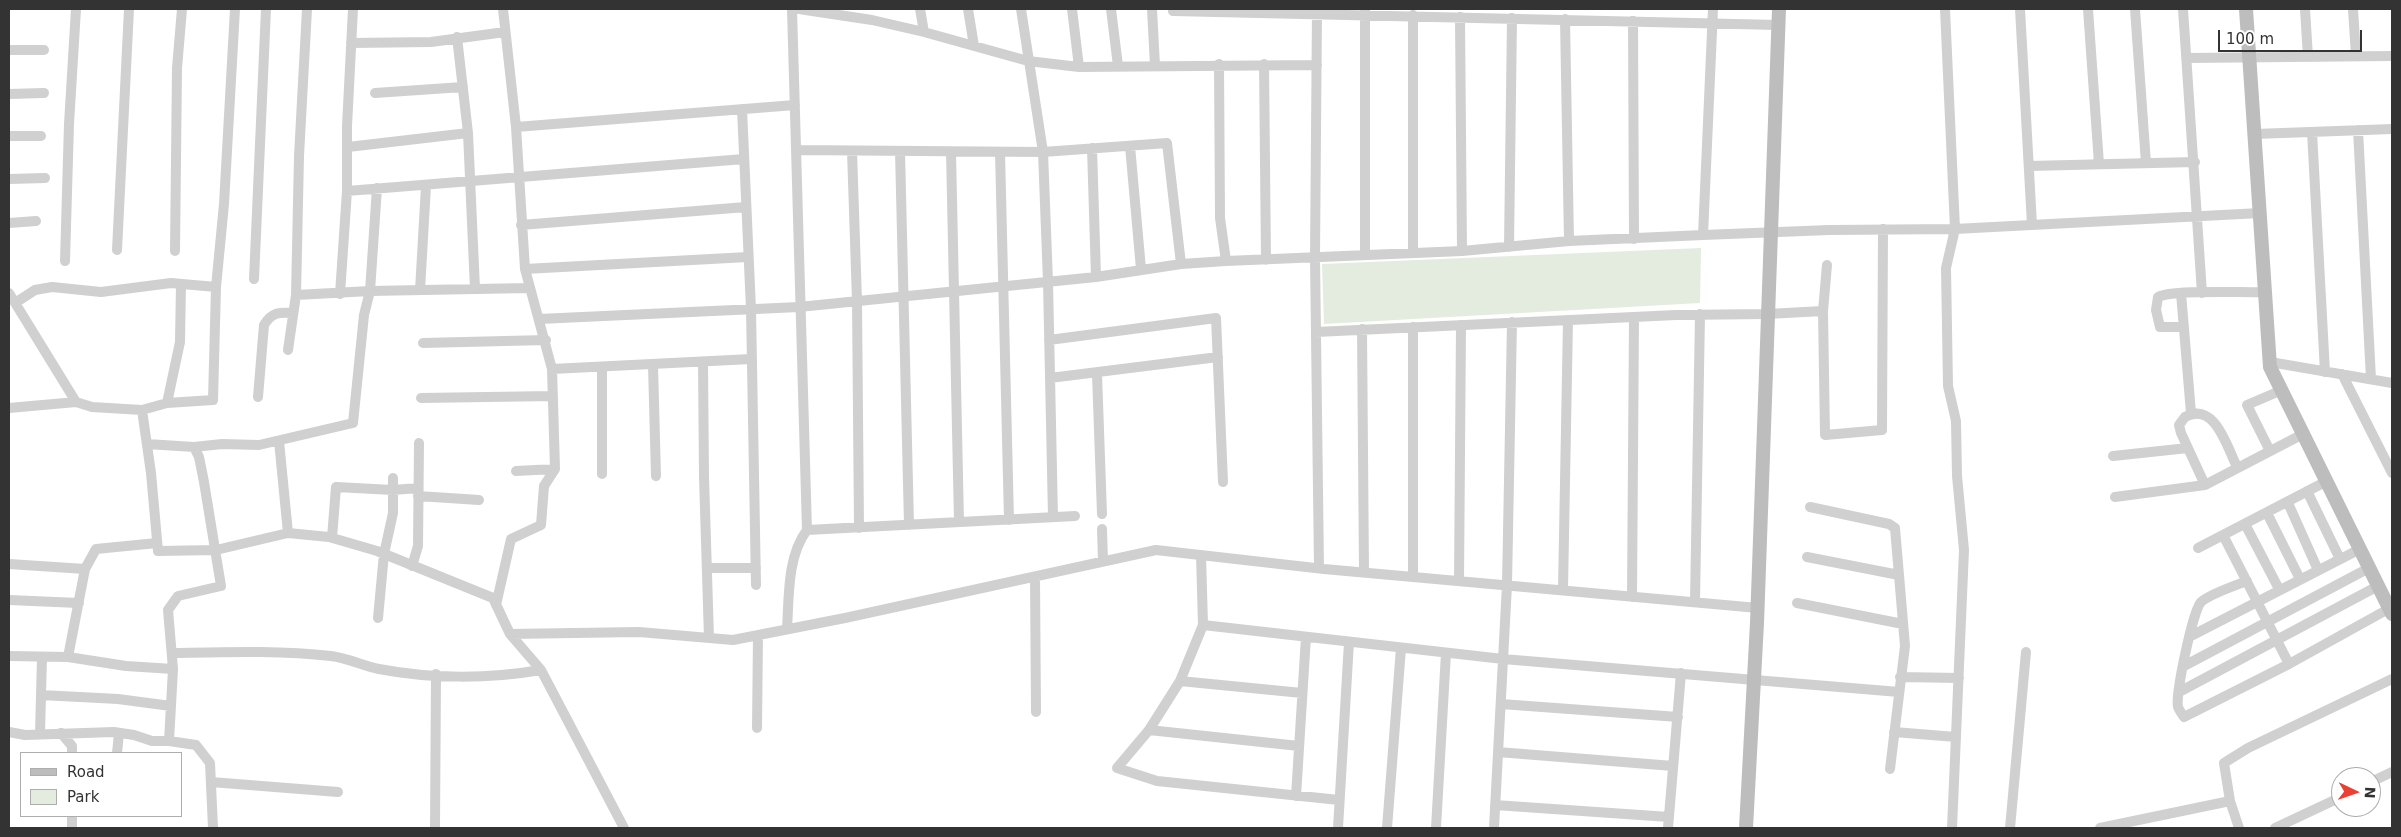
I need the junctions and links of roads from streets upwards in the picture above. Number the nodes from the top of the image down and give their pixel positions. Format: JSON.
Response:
{"nodes":[{"id":1,"x":76,"y":9,"type":"edge"},
{"id":2,"x":129,"y":9,"type":"edge"},
{"id":3,"x":182,"y":9,"type":"edge"},
{"id":4,"x":235,"y":9,"type":"edge"},
{"id":5,"x":266,"y":9,"type":"edge"},
{"id":6,"x":307,"y":9,"type":"edge"},
{"id":7,"x":353,"y":9,"type":"edge"},
{"id":8,"x":503,"y":9,"type":"edge"},
{"id":9,"x":792,"y":9,"type":"edge"},
{"id":10,"x":799,"y":9,"type":"edge"},
{"id":11,"x":870,"y":9,"type":"edge"},
{"id":12,"x":920,"y":9,"type":"edge"},
{"id":13,"x":968,"y":9,"type":"edge"},
{"id":14,"x":1021,"y":9,"type":"edge"},
{"id":15,"x":1072,"y":9,"type":"edge"},
{"id":16,"x":1111,"y":9,"type":"edge"},
{"id":17,"x":1152,"y":9,"type":"edge"},
{"id":18,"x":1712,"y":9,"type":"edge"},
{"id":19,"x":1779,"y":9,"type":"edge"},
{"id":20,"x":1946,"y":9,"type":"edge"},
{"id":21,"x":2020,"y":9,"type":"edge"},
{"id":22,"x":2088,"y":9,"type":"edge"},
{"id":23,"x":2135,"y":9,"type":"edge"},
{"id":24,"x":2184,"y":9,"type":"edge"},
{"id":25,"x":2246,"y":9,"type":"edge"},
{"id":26,"x":2306,"y":9,"type":"edge"},
{"id":27,"x":2353,"y":9,"type":"edge"},
{"id":28,"x":1173,"y":11,"type":"dead end"},
{"id":29,"x":1236,"y":11,"type":"edge"},
{"id":30,"x":1317,"y":11,"type":"edge"},
{"id":31,"x":1365,"y":12,"type":"edge"},
{"id":32,"x":1413,"y":16,"type":"junction"},
{"id":33,"x":1460,"y":17,"type":"junction"},
{"id":34,"x":1512,"y":18,"type":"junction"},
{"id":35,"x":1565,"y":19,"type":"junction"},
{"id":36,"x":872,"y":20,"type":"junction"},
{"id":37,"x":1633,"y":21,"type":"junction"},
{"id":38,"x":1712,"y":23,"type":"junction"},
{"id":39,"x":1778,"y":25,"type":"junction"},
{"id":40,"x":505,"y":32,"type":"junction"},
{"id":41,"x":924,"y":32,"type":"junction"},
{"id":42,"x":457,"y":37,"type":"junction"},
{"id":43,"x":351,"y":43,"type":"junction"},
{"id":44,"x":974,"y":46,"type":"junction"},
{"id":45,"x":9,"y":50,"type":"edge"},
{"id":46,"x":44,"y":50,"type":"dead end"},
{"id":47,"x":2356,"y":56,"type":"junction"},
{"id":48,"x":2392,"y":56,"type":"edge"},
{"id":49,"x":2308,"y":57,"type":"junction"},
{"id":50,"x":2187,"y":58,"type":"junction"},
{"id":51,"x":2250,"y":58,"type":"junction"},
{"id":52,"x":1028,"y":61,"type":"junction"},
{"id":53,"x":1219,"y":64,"type":"junction"},
{"id":54,"x":1264,"y":64,"type":"junction"},
{"id":55,"x":1317,"y":65,"type":"junction"},
{"id":56,"x":1118,"y":66,"type":"junction"},
{"id":57,"x":1155,"y":66,"type":"junction"},
{"id":58,"x":1079,"y":67,"type":"junction"},
{"id":59,"x":463,"y":87,"type":"junction"},
{"id":60,"x":44,"y":93,"type":"dead end"},
{"id":61,"x":374,"y":93,"type":"dead end"},
{"id":62,"x":9,"y":94,"type":"edge"},
{"id":63,"x":795,"y":105,"type":"junction"},
{"id":64,"x":742,"y":109,"type":"junction"},
{"id":65,"x":516,"y":127,"type":"junction"},
{"id":66,"x":2358,"y":130,"type":"junction"},
{"id":67,"x":2392,"y":130,"type":"edge"},
{"id":68,"x":2312,"y":132,"type":"junction"},
{"id":69,"x":468,"y":133,"type":"junction"},
{"id":70,"x":2255,"y":134,"type":"junction"},
{"id":71,"x":9,"y":136,"type":"edge"},
{"id":72,"x":41,"y":136,"type":"dead end"},
{"id":73,"x":1130,"y":146,"type":"junction"},
{"id":74,"x":348,"y":147,"type":"junction"},
{"id":75,"x":1092,"y":148,"type":"junction"},
{"id":76,"x":796,"y":150,"type":"junction"},
{"id":77,"x":852,"y":151,"type":"junction"},
{"id":78,"x":900,"y":151,"type":"junction"},
{"id":79,"x":951,"y":152,"type":"junction"},
{"id":80,"x":1000,"y":152,"type":"junction"},
{"id":81,"x":1043,"y":152,"type":"junction"},
{"id":82,"x":744,"y":159,"type":"junction"},
{"id":83,"x":2194,"y":162,"type":"junction"},
{"id":84,"x":2146,"y":163,"type":"junction"},
{"id":85,"x":2099,"y":164,"type":"junction"},
{"id":86,"x":2029,"y":166,"type":"junction"},
{"id":87,"x":519,"y":176,"type":"junction"},
{"id":88,"x":45,"y":178,"type":"dead end"},
{"id":89,"x":9,"y":179,"type":"edge"},
{"id":90,"x":472,"y":181,"type":"junction"},
{"id":91,"x":426,"y":186,"type":"junction"},
{"id":92,"x":377,"y":188,"type":"junction"},
{"id":93,"x":347,"y":191,"type":"junction"},
{"id":94,"x":746,"y":207,"type":"junction"},
{"id":95,"x":2260,"y":213,"type":"junction"},
{"id":96,"x":2198,"y":217,"type":"junction"},
{"id":97,"x":36,"y":221,"type":"dead end"},
{"id":98,"x":9,"y":222,"type":"edge"},
{"id":99,"x":521,"y":225,"type":"junction"},
{"id":100,"x":2032,"y":225,"type":"junction"},
{"id":101,"x":1883,"y":229,"type":"junction"},
{"id":102,"x":1955,"y":229,"type":"junction"},
{"id":103,"x":1770,"y":232,"type":"junction"},
{"id":104,"x":1704,"y":235,"type":"junction"},
{"id":105,"x":1634,"y":239,"type":"junction"},
{"id":106,"x":1569,"y":241,"type":"junction"},
{"id":107,"x":1509,"y":247,"type":"junction"},
{"id":108,"x":116,"y":250,"type":"dead end"},
{"id":109,"x":175,"y":250,"type":"dead end"},
{"id":110,"x":1462,"y":251,"type":"junction"},
{"id":111,"x":1413,"y":253,"type":"junction"},
{"id":112,"x":1365,"y":255,"type":"junction"},
{"id":113,"x":748,"y":256,"type":"junction"},
{"id":114,"x":1315,"y":257,"type":"junction"},
{"id":115,"x":1266,"y":260,"type":"junction"},
{"id":116,"x":65,"y":261,"type":"dead end"},
{"id":117,"x":1226,"y":261,"type":"junction"},
{"id":118,"x":1181,"y":264,"type":"junction"},
{"id":119,"x":1827,"y":265,"type":"dead end"},
{"id":120,"x":525,"y":269,"type":"junction"},
{"id":121,"x":1141,"y":269,"type":"junction"},
{"id":122,"x":1096,"y":277,"type":"junction"},
{"id":123,"x":254,"y":279,"type":"dead end"},
{"id":124,"x":1048,"y":282,"type":"junction"},
{"id":125,"x":181,"y":284,"type":"junction"},
{"id":126,"x":1004,"y":286,"type":"junction"},
{"id":127,"x":216,"y":287,"type":"junction"},
{"id":128,"x":529,"y":288,"type":"junction"},
{"id":129,"x":475,"y":289,"type":"junction"},
{"id":130,"x":420,"y":290,"type":"junction"},
{"id":131,"x":370,"y":291,"type":"junction"},
{"id":132,"x":953,"y":291,"type":"junction"},
{"id":133,"x":2265,"y":292,"type":"junction"},
{"id":134,"x":2181,"y":293,"type":"junction"},
{"id":135,"x":2202,"y":293,"type":"junction"},
{"id":136,"x":9,"y":294,"type":"edge"},
{"id":137,"x":340,"y":294,"type":"junction"},
{"id":138,"x":296,"y":295,"type":"junction"},
{"id":139,"x":905,"y":296,"type":"junction"},
{"id":140,"x":857,"y":301,"type":"junction"},
{"id":141,"x":15,"y":303,"type":"junction"},
{"id":142,"x":800,"y":306,"type":"junction"},
{"id":143,"x":750,"y":309,"type":"junction"},
{"id":144,"x":1823,"y":310,"type":"junction"},
{"id":145,"x":293,"y":313,"type":"junction"},
{"id":146,"x":1700,"y":314,"type":"junction"},
{"id":147,"x":1767,"y":314,"type":"junction"},
{"id":148,"x":1634,"y":317,"type":"junction"},
{"id":149,"x":539,"y":320,"type":"junction"},
{"id":150,"x":1568,"y":320,"type":"junction"},
{"id":151,"x":1512,"y":322,"type":"junction"},
{"id":152,"x":1461,"y":325,"type":"junction"},
{"id":153,"x":1413,"y":327,"type":"junction"},
{"id":154,"x":2184,"y":327,"type":"junction"},
{"id":155,"x":1362,"y":329,"type":"junction"},
{"id":156,"x":1316,"y":332,"type":"junction"},
{"id":157,"x":546,"y":340,"type":"junction"},
{"id":158,"x":1049,"y":340,"type":"junction"},
{"id":159,"x":423,"y":343,"type":"dead end"},
{"id":160,"x":288,"y":350,"type":"dead end"},
{"id":161,"x":1218,"y":357,"type":"junction"},
{"id":162,"x":751,"y":359,"type":"junction"},
{"id":163,"x":703,"y":362,"type":"junction"},
{"id":164,"x":2270,"y":362,"type":"junction"},
{"id":165,"x":653,"y":365,"type":"junction"},
{"id":166,"x":602,"y":367,"type":"junction"},
{"id":167,"x":552,"y":369,"type":"junction"},
{"id":168,"x":2325,"y":372,"type":"junction"},
{"id":169,"x":1097,"y":374,"type":"junction"},
{"id":170,"x":2342,"y":374,"type":"junction"},
{"id":171,"x":1050,"y":378,"type":"junction"},
{"id":172,"x":2371,"y":379,"type":"junction"},
{"id":173,"x":2391,"y":384,"type":"edge"},
{"id":174,"x":2282,"y":390,"type":"junction"},
{"id":175,"x":553,"y":396,"type":"junction"},
{"id":176,"x":258,"y":397,"type":"dead end"},
{"id":177,"x":422,"y":398,"type":"dead end"},
{"id":178,"x":76,"y":402,"type":"junction"},
{"id":179,"x":167,"y":403,"type":"junction"},
{"id":180,"x":9,"y":408,"type":"edge"},
{"id":181,"x":142,"y":410,"type":"junction"},
{"id":182,"x":2191,"y":413,"type":"junction"},
{"id":183,"x":2303,"y":434,"type":"junction"},
{"id":184,"x":279,"y":441,"type":"junction"},
{"id":185,"x":419,"y":443,"type":"dead end"},
{"id":186,"x":147,"y":444,"type":"junction"},
{"id":187,"x":194,"y":447,"type":"junction"},
{"id":188,"x":2188,"y":448,"type":"junction"},
{"id":189,"x":2270,"y":451,"type":"junction"},
{"id":190,"x":2113,"y":456,"type":"dead end"},
{"id":191,"x":2238,"y":467,"type":"junction"},
{"id":192,"x":555,"y":469,"type":"junction"},
{"id":193,"x":516,"y":471,"type":"dead end"},
{"id":194,"x":2392,"y":473,"type":"edge"},
{"id":195,"x":602,"y":474,"type":"dead end"},
{"id":196,"x":656,"y":476,"type":"dead end"},
{"id":197,"x":393,"y":478,"type":"dead end"},
{"id":198,"x":2327,"y":481,"type":"junction"},
{"id":199,"x":1223,"y":482,"type":"dead end"},
{"id":200,"x":2205,"y":485,"type":"junction"},
{"id":201,"x":393,"y":490,"type":"junction"},
{"id":202,"x":2307,"y":491,"type":"junction"},
{"id":203,"x":418,"y":492,"type":"junction"},
{"id":204,"x":2115,"y":497,"type":"dead end"},
{"id":205,"x":479,"y":500,"type":"dead end"},
{"id":206,"x":2288,"y":503,"type":"junction"},
{"id":207,"x":1810,"y":507,"type":"dead end"},
{"id":208,"x":2266,"y":513,"type":"junction"},
{"id":209,"x":1102,"y":514,"type":"dead end"},
{"id":210,"x":1075,"y":516,"type":"dead end"},
{"id":211,"x":1053,"y":517,"type":"junction"},
{"id":212,"x":1009,"y":520,"type":"junction"},
{"id":213,"x":959,"y":522,"type":"junction"},
{"id":214,"x":2245,"y":524,"type":"junction"},
{"id":215,"x":909,"y":525,"type":"junction"},
{"id":216,"x":859,"y":528,"type":"junction"},
{"id":217,"x":1102,"y":529,"type":"dead end"},
{"id":218,"x":807,"y":530,"type":"junction"},
{"id":219,"x":288,"y":533,"type":"junction"},
{"id":220,"x":2223,"y":535,"type":"junction"},
{"id":221,"x":332,"y":538,"type":"junction"},
{"id":222,"x":157,"y":542,"type":"junction"},
{"id":223,"x":2198,"y":548,"type":"dead end"},
{"id":224,"x":2360,"y":549,"type":"junction"},
{"id":225,"x":216,"y":550,"type":"junction"},
{"id":226,"x":384,"y":554,"type":"junction"},
{"id":227,"x":1201,"y":555,"type":"junction"},
{"id":228,"x":1808,"y":556,"type":"dead end"},
{"id":229,"x":2340,"y":559,"type":"junction"},
{"id":230,"x":1103,"y":562,"type":"junction"},
{"id":231,"x":9,"y":564,"type":"edge"},
{"id":232,"x":412,"y":566,"type":"junction"},
{"id":233,"x":707,"y":568,"type":"junction"},
{"id":234,"x":756,"y":568,"type":"junction"},
{"id":235,"x":1319,"y":568,"type":"junction"},
{"id":236,"x":2369,"y":568,"type":"junction"},
{"id":237,"x":85,"y":570,"type":"junction"},
{"id":238,"x":2318,"y":570,"type":"junction"},
{"id":239,"x":1364,"y":572,"type":"junction"},
{"id":240,"x":1899,"y":575,"type":"junction"},
{"id":241,"x":1035,"y":576,"type":"junction"},
{"id":242,"x":1413,"y":576,"type":"junction"},
{"id":243,"x":2300,"y":579,"type":"junction"},
{"id":244,"x":1459,"y":581,"type":"junction"},
{"id":245,"x":2247,"y":581,"type":"junction"},
{"id":246,"x":756,"y":585,"type":"dead end"},
{"id":247,"x":1507,"y":585,"type":"junction"},
{"id":248,"x":2378,"y":586,"type":"junction"},
{"id":249,"x":2279,"y":589,"type":"junction"},
{"id":250,"x":1563,"y":590,"type":"junction"},
{"id":251,"x":1632,"y":596,"type":"junction"},
{"id":252,"x":9,"y":600,"type":"edge"},
{"id":253,"x":2256,"y":600,"type":"junction"},
{"id":254,"x":1694,"y":602,"type":"junction"},
{"id":255,"x":1798,"y":602,"type":"dead end"},
{"id":256,"x":78,"y":603,"type":"junction"},
{"id":257,"x":496,"y":605,"type":"junction"},
{"id":258,"x":1758,"y":608,"type":"junction"},
{"id":259,"x":2391,"y":610,"type":"edge"},
{"id":260,"x":378,"y":618,"type":"dead end"},
{"id":261,"x":2267,"y":621,"type":"junction"},
{"id":262,"x":1903,"y":624,"type":"junction"},
{"id":263,"x":1203,"y":626,"type":"junction"},
{"id":264,"x":787,"y":629,"type":"junction"},
{"id":265,"x":510,"y":634,"type":"junction"},
{"id":266,"x":758,"y":635,"type":"junction"},
{"id":267,"x":1306,"y":637,"type":"junction"},
{"id":268,"x":2189,"y":637,"type":"junction"},
{"id":269,"x":709,"y":638,"type":"junction"},
{"id":270,"x":2277,"y":640,"type":"junction"},
{"id":271,"x":1349,"y":642,"type":"junction"},
{"id":272,"x":1401,"y":648,"type":"junction"},
{"id":273,"x":2026,"y":652,"type":"dead end"},
{"id":274,"x":1446,"y":653,"type":"junction"},
{"id":275,"x":172,"y":654,"type":"junction"},
{"id":276,"x":9,"y":656,"type":"edge"},
{"id":277,"x":42,"y":657,"type":"junction"},
{"id":278,"x":68,"y":658,"type":"junction"},
{"id":279,"x":1503,"y":660,"type":"junction"},
{"id":280,"x":2289,"y":664,"type":"junction"},
{"id":281,"x":2184,"y":666,"type":"junction"},
{"id":282,"x":173,"y":669,"type":"junction"},
{"id":283,"x":541,"y":670,"type":"junction"},
{"id":284,"x":1681,"y":673,"type":"junction"},
{"id":285,"x":436,"y":674,"type":"junction"},
{"id":286,"x":1900,"y":676,"type":"junction"},
{"id":287,"x":1958,"y":678,"type":"junction"},
{"id":288,"x":1754,"y":679,"type":"junction"},
{"id":289,"x":2392,"y":679,"type":"edge"},
{"id":290,"x":1180,"y":681,"type":"junction"},
{"id":291,"x":1898,"y":692,"type":"junction"},
{"id":292,"x":2179,"y":692,"type":"junction"},
{"id":293,"x":1302,"y":693,"type":"junction"},
{"id":294,"x":41,"y":695,"type":"junction"},
{"id":295,"x":1501,"y":704,"type":"junction"},
{"id":296,"x":171,"y":706,"type":"junction"},
{"id":297,"x":1036,"y":712,"type":"dead end"},
{"id":298,"x":1678,"y":718,"type":"junction"},
{"id":299,"x":757,"y":728,"type":"dead end"},
{"id":300,"x":1149,"y":730,"type":"junction"},
{"id":301,"x":9,"y":732,"type":"edge"},
{"id":302,"x":1894,"y":732,"type":"junction"},
{"id":303,"x":61,"y":733,"type":"junction"},
{"id":304,"x":119,"y":733,"type":"junction"},
{"id":305,"x":40,"y":734,"type":"junction"},
{"id":306,"x":1956,"y":737,"type":"junction"},
{"id":307,"x":169,"y":741,"type":"junction"},
{"id":308,"x":1299,"y":746,"type":"junction"},
{"id":309,"x":72,"y":752,"type":"edge"},
{"id":310,"x":118,"y":752,"type":"edge"},
{"id":311,"x":1498,"y":752,"type":"junction"},
{"id":312,"x":1673,"y":766,"type":"junction"},
{"id":313,"x":1890,"y":769,"type":"dead end"},
{"id":314,"x":211,"y":782,"type":"junction"},
{"id":315,"x":338,"y":792,"type":"dead end"},
{"id":316,"x":1296,"y":796,"type":"junction"},
{"id":317,"x":1339,"y":800,"type":"junction"},
{"id":318,"x":2230,"y":800,"type":"junction"},
{"id":319,"x":2331,"y":802,"type":"edge"},
{"id":320,"x":1495,"y":805,"type":"junction"},
{"id":321,"x":1669,"y":817,"type":"junction"},
{"id":322,"x":213,"y":828,"type":"edge"},
{"id":323,"x":435,"y":828,"type":"edge"},
{"id":324,"x":624,"y":828,"type":"edge"},
{"id":325,"x":1338,"y":828,"type":"edge"},
{"id":326,"x":1387,"y":828,"type":"edge"},
{"id":327,"x":1436,"y":828,"type":"edge"},
{"id":328,"x":1494,"y":828,"type":"edge"},
{"id":329,"x":1668,"y":828,"type":"edge"},
{"id":330,"x":1746,"y":828,"type":"edge"},
{"id":331,"x":1952,"y":828,"type":"edge"},
{"id":332,"x":2010,"y":828,"type":"edge"},
{"id":333,"x":2100,"y":828,"type":"edge"},
{"id":334,"x":2239,"y":828,"type":"edge"},
{"id":335,"x":2275,"y":828,"type":"edge"}],
"edges":[{"from":1,"to":116,"type":"street"},
{"from":2,"to":108,"type":"street"},
{"from":3,"to":109,"type":"street"},
{"from":4,"to":127,"type":"street"},
{"from":5,"to":123,"type":"street"},
{"from":6,"to":138,"type":"street"},
{"from":7,"to":43,"type":"street"},
{"from":8,"to":40,"type":"street"},
{"from":9,"to":63,"type":"street"},
{"from":10,"to":36,"type":"street"},
{"from":11,"to":36,"type":"street"},
{"from":12,"to":41,"type":"street"},
{"from":13,"to":44,"type":"street"},
{"from":14,"to":52,"type":"street"},
{"from":15,"to":58,"type":"street"},
{"from":16,"to":56,"type":"street"},
{"from":17,"to":57,"type":"street"},
{"from":18,"to":38,"type":"street"},
{"from":19,"to":39,"type":"street"},
{"from":20,"to":102,"type":"street"},
{"from":21,"to":86,"type":"street"},
{"from":22,"to":85,"type":"street"},
{"from":23,"to":84,"type":"street"},
{"from":24,"to":50,"type":"street"},
{"from":25,"to":51,"type":"street"},
{"from":26,"to":49,"type":"street"},
{"from":27,"to":47,"type":"street"},
{"from":28,"to":29,"type":"street"},
{"from":29,"to":30,"type":"street"},
{"from":30,"to":31,"type":"street"},
{"from":30,"to":55,"type":"street"},
{"from":31,"to":32,"type":"street"},
{"from":31,"to":112,"type":"street"},
{"from":32,"to":33,"type":"street"},
{"from":32,"to":111,"type":"street"},
{"from":33,"to":34,"type":"street"},
{"from":33,"to":110,"type":"street"},
{"from":34,"to":35,"type":"street"},
{"from":34,"to":107,"type":"street"},
{"from":35,"to":37,"type":"street"},
{"from":35,"to":106,"type":"street"},
{"from":36,"to":41,"type":"street"},
{"from":37,"to":38,"type":"street"},
{"from":37,"to":105,"type":"street"},
{"from":38,"to":39,"type":"street"},
{"from":38,"to":104,"type":"street"},
{"from":39,"to":103,"type":"street"},
{"from":40,"to":42,"type":"street"},
{"from":40,"to":65,"type":"street"},
{"from":41,"to":44,"type":"street"},
{"from":42,"to":43,"type":"street"},
{"from":42,"to":59,"type":"street"},
{"from":43,"to":74,"type":"street"},
{"from":44,"to":52,"type":"street"},
{"from":45,"to":46,"type":"street"},
{"from":47,"to":48,"type":"street"},
{"from":47,"to":49,"type":"street"},
{"from":49,"to":51,"type":"street"},
{"from":50,"to":51,"type":"street"},
{"from":50,"to":83,"type":"street"},
{"from":51,"to":70,"type":"street"},
{"from":52,"to":58,"type":"street"},
{"from":52,"to":81,"type":"street"},
{"from":53,"to":54,"type":"street"},
{"from":53,"to":57,"type":"street"},
{"from":53,"to":117,"type":"street"},
{"from":54,"to":55,"type":"street"},
{"from":54,"to":115,"type":"street"},
{"from":55,"to":114,"type":"street"},
{"from":56,"to":57,"type":"street"},
{"from":56,"to":58,"type":"street"},
{"from":59,"to":61,"type":"street"},
{"from":59,"to":69,"type":"street"},
{"from":60,"to":62,"type":"street"},
{"from":63,"to":64,"type":"street"},
{"from":63,"to":76,"type":"street"},
{"from":64,"to":65,"type":"street"},
{"from":64,"to":82,"type":"street"},
{"from":65,"to":87,"type":"street"},
{"from":66,"to":67,"type":"street"},
{"from":66,"to":68,"type":"street"},
{"from":66,"to":172,"type":"street"},
{"from":68,"to":70,"type":"street"},
{"from":68,"to":168,"type":"street"},
{"from":69,"to":74,"type":"street"},
{"from":69,"to":90,"type":"street"},
{"from":70,"to":95,"type":"street"},
{"from":71,"to":72,"type":"street"},
{"from":73,"to":75,"type":"street"},
{"from":73,"to":118,"type":"street"},
{"from":73,"to":121,"type":"street"},
{"from":74,"to":93,"type":"street"},
{"from":75,"to":81,"type":"street"},
{"from":75,"to":122,"type":"street"},
{"from":76,"to":77,"type":"street"},
{"from":76,"to":142,"type":"street"},
{"from":77,"to":78,"type":"street"},
{"from":77,"to":140,"type":"street"},
{"from":78,"to":79,"type":"street"},
{"from":78,"to":139,"type":"street"},
{"from":79,"to":80,"type":"street"},
{"from":79,"to":132,"type":"street"},
{"from":80,"to":81,"type":"street"},
{"from":80,"to":126,"type":"street"},
{"from":81,"to":124,"type":"street"},
{"from":82,"to":87,"type":"street"},
{"from":82,"to":94,"type":"street"},
{"from":83,"to":84,"type":"street"},
{"from":83,"to":96,"type":"street"},
{"from":84,"to":85,"type":"street"},
{"from":85,"to":86,"type":"street"},
{"from":86,"to":100,"type":"street"},
{"from":87,"to":90,"type":"street"},
{"from":87,"to":99,"type":"street"},
{"from":88,"to":89,"type":"street"},
{"from":90,"to":91,"type":"street"},
{"from":90,"to":129,"type":"street"},
{"from":91,"to":92,"type":"street"},
{"from":91,"to":130,"type":"street"},
{"from":92,"to":93,"type":"street"},
{"from":92,"to":131,"type":"street"},
{"from":93,"to":137,"type":"street"},
{"from":94,"to":99,"type":"street"},
{"from":94,"to":113,"type":"street"},
{"from":95,"to":96,"type":"street"},
{"from":95,"to":133,"type":"street"},
{"from":96,"to":100,"type":"street"},
{"from":96,"to":135,"type":"street"},
{"from":97,"to":98,"type":"street"},
{"from":99,"to":120,"type":"street"},
{"from":100,"to":102,"type":"street"},
{"from":101,"to":102,"type":"street"},
{"from":101,"to":103,"type":"street"},
{"from":101,"to":144,"type":"street"},
{"from":102,"to":287,"type":"street"},
{"from":103,"to":104,"type":"street"},
{"from":103,"to":147,"type":"street"},
{"from":104,"to":105,"type":"street"},
{"from":105,"to":106,"type":"street"},
{"from":106,"to":107,"type":"street"},
{"from":107,"to":110,"type":"street"},
{"from":110,"to":111,"type":"street"},
{"from":111,"to":112,"type":"street"},
{"from":112,"to":114,"type":"street"},
{"from":113,"to":120,"type":"street"},
{"from":113,"to":143,"type":"street"},
{"from":114,"to":115,"type":"street"},
{"from":114,"to":156,"type":"street"},
{"from":115,"to":117,"type":"street"},
{"from":117,"to":118,"type":"street"},
{"from":118,"to":121,"type":"street"},
{"from":119,"to":144,"type":"street"},
{"from":120,"to":128,"type":"street"},
{"from":121,"to":122,"type":"street"},
{"from":122,"to":124,"type":"street"},
{"from":124,"to":126,"type":"street"},
{"from":124,"to":158,"type":"street"},
{"from":125,"to":127,"type":"street"},
{"from":125,"to":141,"type":"street"},
{"from":125,"to":179,"type":"street"},
{"from":126,"to":132,"type":"street"},
{"from":126,"to":212,"type":"street"},
{"from":127,"to":179,"type":"street"},
{"from":128,"to":129,"type":"street"},
{"from":128,"to":149,"type":"street"},
{"from":129,"to":130,"type":"street"},
{"from":130,"to":131,"type":"street"},
{"from":131,"to":137,"type":"street"},
{"from":131,"to":184,"type":"street"},
{"from":132,"to":139,"type":"street"},
{"from":132,"to":213,"type":"street"},
{"from":133,"to":135,"type":"street"},
{"from":133,"to":164,"type":"street"},
{"from":134,"to":135,"type":"street"},
{"from":134,"to":154,"type":"street"},
{"from":134,"to":154,"type":"street"},
{"from":136,"to":141,"type":"street"},
{"from":137,"to":138,"type":"street"},
{"from":138,"to":145,"type":"street"},
{"from":139,"to":140,"type":"street"},
{"from":139,"to":215,"type":"street"},
{"from":140,"to":142,"type":"street"},
{"from":140,"to":216,"type":"street"},
{"from":141,"to":178,"type":"street"},
{"from":142,"to":143,"type":"street"},
{"from":142,"to":218,"type":"street"},
{"from":143,"to":149,"type":"street"},
{"from":143,"to":162,"type":"street"},
{"from":144,"to":147,"type":"street"},
{"from":145,"to":160,"type":"street"},
{"from":145,"to":176,"type":"street"},
{"from":146,"to":147,"type":"street"},
{"from":146,"to":148,"type":"street"},
{"from":146,"to":254,"type":"street"},
{"from":147,"to":258,"type":"street"},
{"from":148,"to":150,"type":"street"},
{"from":148,"to":251,"type":"street"},
{"from":149,"to":157,"type":"street"},
{"from":150,"to":151,"type":"street"},
{"from":150,"to":250,"type":"street"},
{"from":151,"to":152,"type":"street"},
{"from":151,"to":247,"type":"street"},
{"from":152,"to":153,"type":"street"},
{"from":152,"to":244,"type":"street"},
{"from":153,"to":155,"type":"street"},
{"from":153,"to":242,"type":"street"},
{"from":154,"to":182,"type":"street"},
{"from":155,"to":156,"type":"street"},
{"from":155,"to":239,"type":"street"},
{"from":156,"to":235,"type":"street"},
{"from":157,"to":159,"type":"street"},
{"from":157,"to":167,"type":"street"},
{"from":158,"to":161,"type":"street"},
{"from":158,"to":171,"type":"street"},
{"from":161,"to":169,"type":"street"},
{"from":161,"to":199,"type":"street"},
{"from":162,"to":163,"type":"street"},
{"from":162,"to":234,"type":"street"},
{"from":163,"to":165,"type":"street"},
{"from":163,"to":233,"type":"street"},
{"from":164,"to":168,"type":"street"},
{"from":164,"to":174,"type":"street"},
{"from":165,"to":166,"type":"street"},
{"from":165,"to":196,"type":"street"},
{"from":166,"to":167,"type":"street"},
{"from":166,"to":195,"type":"street"},
{"from":167,"to":175,"type":"street"},
{"from":168,"to":170,"type":"street"},
{"from":169,"to":171,"type":"street"},
{"from":169,"to":209,"type":"street"},
{"from":170,"to":172,"type":"street"},
{"from":170,"to":194,"type":"street"},
{"from":171,"to":211,"type":"street"},
{"from":172,"to":173,"type":"street"},
{"from":174,"to":183,"type":"street"},
{"from":174,"to":189,"type":"street"},
{"from":175,"to":177,"type":"street"},
{"from":175,"to":192,"type":"street"},
{"from":178,"to":180,"type":"street"},
{"from":178,"to":181,"type":"street"},
{"from":179,"to":181,"type":"street"},
{"from":181,"to":186,"type":"street"},
{"from":182,"to":188,"type":"street"},
{"from":182,"to":191,"type":"street"},
{"from":183,"to":189,"type":"street"},
{"from":183,"to":198,"type":"street"},
{"from":184,"to":187,"type":"street"},
{"from":184,"to":219,"type":"street"},
{"from":185,"to":203,"type":"street"},
{"from":186,"to":187,"type":"street"},
{"from":186,"to":222,"type":"street"},
{"from":187,"to":225,"type":"street"},
{"from":188,"to":190,"type":"street"},
{"from":188,"to":200,"type":"street"},
{"from":189,"to":191,"type":"street"},
{"from":191,"to":200,"type":"street"},
{"from":192,"to":193,"type":"street"},
{"from":192,"to":257,"type":"street"},
{"from":197,"to":201,"type":"street"},
{"from":198,"to":202,"type":"street"},
{"from":198,"to":224,"type":"street"},
{"from":200,"to":204,"type":"street"},
{"from":201,"to":203,"type":"street"},
{"from":201,"to":221,"type":"street"},
{"from":201,"to":226,"type":"street"},
{"from":202,"to":206,"type":"street"},
{"from":202,"to":229,"type":"street"},
{"from":203,"to":205,"type":"street"},
{"from":203,"to":232,"type":"street"},
{"from":206,"to":208,"type":"street"},
{"from":206,"to":238,"type":"street"},
{"from":207,"to":240,"type":"street"},
{"from":208,"to":214,"type":"street"},
{"from":208,"to":243,"type":"street"},
{"from":210,"to":211,"type":"street"},
{"from":211,"to":212,"type":"street"},
{"from":212,"to":213,"type":"street"},
{"from":213,"to":215,"type":"street"},
{"from":214,"to":220,"type":"street"},
{"from":214,"to":249,"type":"street"},
{"from":215,"to":216,"type":"street"},
{"from":216,"to":218,"type":"street"},
{"from":217,"to":230,"type":"street"},
{"from":218,"to":264,"type":"street"},
{"from":219,"to":221,"type":"street"},
{"from":219,"to":225,"type":"street"},
{"from":220,"to":223,"type":"street"},
{"from":220,"to":245,"type":"street"},
{"from":221,"to":226,"type":"street"},
{"from":222,"to":225,"type":"street"},
{"from":222,"to":237,"type":"street"},
{"from":224,"to":229,"type":"street"},
{"from":224,"to":236,"type":"street"},
{"from":225,"to":275,"type":"street"},
{"from":226,"to":232,"type":"street"},
{"from":226,"to":260,"type":"street"},
{"from":227,"to":230,"type":"street"},
{"from":227,"to":235,"type":"street"},
{"from":227,"to":263,"type":"street"},
{"from":228,"to":240,"type":"street"},
{"from":229,"to":238,"type":"street"},
{"from":230,"to":241,"type":"street"},
{"from":231,"to":237,"type":"street"},
{"from":232,"to":257,"type":"street"},
{"from":233,"to":234,"type":"street"},
{"from":233,"to":269,"type":"street"},
{"from":234,"to":246,"type":"street"},
{"from":235,"to":239,"type":"street"},
{"from":236,"to":248,"type":"street"},
{"from":236,"to":261,"type":"street"},
{"from":237,"to":256,"type":"street"},
{"from":238,"to":243,"type":"street"},
{"from":239,"to":242,"type":"street"},
{"from":240,"to":262,"type":"street"},
{"from":241,"to":264,"type":"street"},
{"from":241,"to":297,"type":"street"},
{"from":242,"to":244,"type":"street"},
{"from":243,"to":249,"type":"street"},
{"from":244,"to":247,"type":"street"},
{"from":245,"to":253,"type":"street"},
{"from":245,"to":268,"type":"street"},
{"from":247,"to":250,"type":"street"},
{"from":247,"to":279,"type":"street"},
{"from":248,"to":259,"type":"street"},
{"from":248,"to":270,"type":"street"},
{"from":249,"to":253,"type":"street"},
{"from":250,"to":251,"type":"street"},
{"from":251,"to":254,"type":"street"},
{"from":252,"to":256,"type":"street"},
{"from":253,"to":261,"type":"street"},
{"from":253,"to":268,"type":"street"},
{"from":254,"to":258,"type":"street"},
{"from":255,"to":262,"type":"street"},
{"from":256,"to":278,"type":"street"},
{"from":257,"to":265,"type":"street"},
{"from":258,"to":288,"type":"street"},
{"from":259,"to":280,"type":"street"},
{"from":261,"to":270,"type":"street"},
{"from":261,"to":281,"type":"street"},
{"from":262,"to":286,"type":"street"},
{"from":263,"to":267,"type":"street"},
{"from":263,"to":290,"type":"street"},
{"from":264,"to":266,"type":"street"},
{"from":265,"to":269,"type":"street"},
{"from":265,"to":283,"type":"street"},
{"from":266,"to":269,"type":"street"},
{"from":266,"to":299,"type":"street"},
{"from":267,"to":271,"type":"street"},
{"from":267,"to":293,"type":"street"},
{"from":268,"to":281,"type":"street"},
{"from":270,"to":280,"type":"street"},
{"from":270,"to":292,"type":"street"},
{"from":271,"to":272,"type":"street"},
{"from":271,"to":317,"type":"street"},
{"from":272,"to":274,"type":"street"},
{"from":272,"to":326,"type":"street"},
{"from":273,"to":332,"type":"street"},
{"from":274,"to":279,"type":"street"},
{"from":274,"to":327,"type":"street"},
{"from":275,"to":282,"type":"street"},
{"from":275,"to":285,"type":"street"},
{"from":276,"to":277,"type":"street"},
{"from":277,"to":278,"type":"street"},
{"from":277,"to":294,"type":"street"},
{"from":278,"to":282,"type":"street"},
{"from":279,"to":284,"type":"street"},
{"from":279,"to":295,"type":"street"},
{"from":280,"to":292,"type":"street"},
{"from":281,"to":292,"type":"street"},
{"from":282,"to":296,"type":"street"},
{"from":283,"to":285,"type":"street"},
{"from":283,"to":324,"type":"street"},
{"from":284,"to":288,"type":"street"},
{"from":284,"to":298,"type":"street"},
{"from":285,"to":323,"type":"street"},
{"from":286,"to":287,"type":"street"},
{"from":286,"to":291,"type":"street"},
{"from":287,"to":306,"type":"street"},
{"from":288,"to":291,"type":"street"},
{"from":288,"to":330,"type":"street"},
{"from":289,"to":318,"type":"street"},
{"from":290,"to":293,"type":"street"},
{"from":290,"to":300,"type":"street"},
{"from":291,"to":302,"type":"street"},
{"from":293,"to":308,"type":"street"},
{"from":294,"to":296,"type":"street"},
{"from":294,"to":305,"type":"street"},
{"from":295,"to":298,"type":"street"},
{"from":295,"to":311,"type":"street"},
{"from":296,"to":307,"type":"street"},
{"from":298,"to":312,"type":"street"},
{"from":300,"to":308,"type":"street"},
{"from":300,"to":316,"type":"street"},
{"from":301,"to":305,"type":"street"},
{"from":302,"to":306,"type":"street"},
{"from":302,"to":313,"type":"street"},
{"from":303,"to":304,"type":"street"},
{"from":303,"to":305,"type":"street"},
{"from":303,"to":309,"type":"street"},
{"from":304,"to":307,"type":"street"},
{"from":304,"to":310,"type":"street"},
{"from":306,"to":331,"type":"street"},
{"from":307,"to":314,"type":"street"},
{"from":308,"to":316,"type":"street"},
{"from":311,"to":312,"type":"street"},
{"from":311,"to":320,"type":"street"},
{"from":312,"to":321,"type":"street"},
{"from":314,"to":315,"type":"street"},
{"from":314,"to":322,"type":"street"},
{"from":316,"to":317,"type":"street"},
{"from":317,"to":325,"type":"street"},
{"from":318,"to":333,"type":"street"},
{"from":318,"to":334,"type":"street"},
{"from":319,"to":335,"type":"street"},
{"from":320,"to":321,"type":"street"},
{"from":320,"to":328,"type":"street"},
{"from":321,"to":329,"type":"street"}]}
